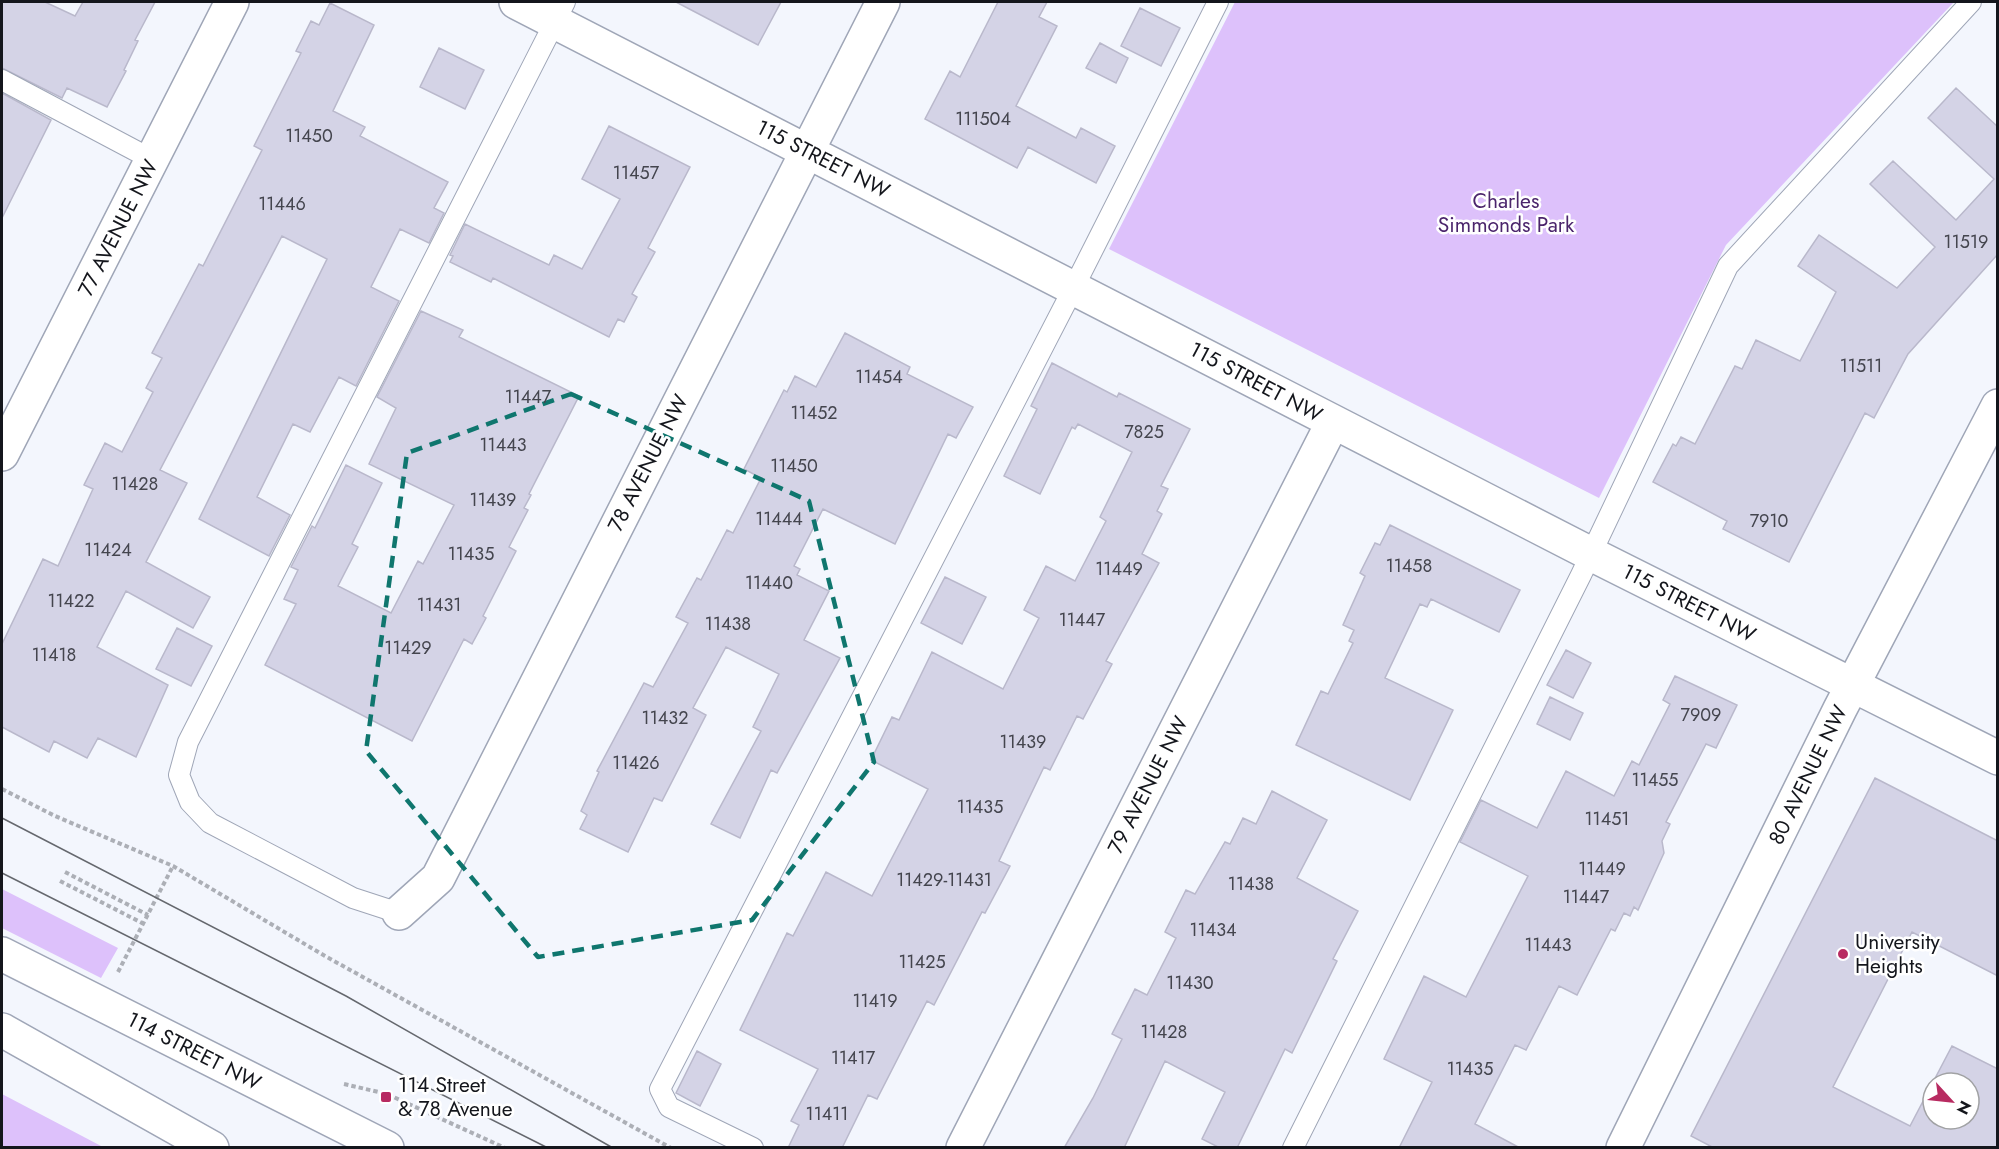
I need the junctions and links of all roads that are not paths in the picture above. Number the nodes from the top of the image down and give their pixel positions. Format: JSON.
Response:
{"nodes":[{"id":1,"x":232,"y":2,"type":"edge"},
{"id":2,"x":516,"y":2,"type":"edge"},
{"id":3,"x":883,"y":2,"type":"edge"},
{"id":4,"x":1218,"y":2,"type":"edge"},
{"id":5,"x":1971,"y":2,"type":"edge"},
{"id":6,"x":560,"y":12,"type":"edge"},
{"id":7,"x":2,"y":80,"type":"edge"},
{"id":8,"x":807,"y":151,"type":"junction"},
{"id":9,"x":153,"y":160,"type":"junction"},
{"id":10,"x":1074,"y":287,"type":"junction"},
{"id":11,"x":1998,"y":406,"type":"edge"},
{"id":12,"x":1333,"y":422,"type":"junction"},
{"id":13,"x":2,"y":454,"type":"edge"},
{"id":14,"x":1591,"y":554,"type":"junction"},
{"id":15,"x":1853,"y":685,"type":"junction"},
{"id":16,"x":1998,"y":758,"type":"edge"},
{"id":17,"x":399,"y":914,"type":"joint"},
{"id":18,"x":2,"y":954,"type":"edge"},
{"id":19,"x":2,"y":1030,"type":"edge"},
{"id":20,"x":212,"y":1148,"type":"edge"},
{"id":21,"x":387,"y":1148,"type":"edge"},
{"id":22,"x":753,"y":1148,"type":"edge"},
{"id":23,"x":963,"y":1148,"type":"edge"},
{"id":24,"x":1293,"y":1148,"type":"edge"},
{"id":25,"x":1623,"y":1148,"type":"edge"}],
"edges":[{"from":1,"to":9,"type":"street","name":"77 AVENUE NW"},
{"from":2,"to":6,"type":"street","name":"115 STREET NW"},
{"from":3,"to":8,"type":"street","name":"78 AVENUE NW"},
{"from":4,"to":10,"type":"lane"},
{"from":5,"to":14,"type":"lane"},
{"from":6,"to":8,"type":"street","name":"115 STREET NW"},
{"from":6,"to":17,"type":"lane"},
{"from":7,"to":9,"type":"lane"},
{"from":8,"to":10,"type":"street","name":"115 STREET NW"},
{"from":8,"to":17,"type":"street","name":"78 AVENUE NW"},
{"from":9,"to":13,"type":"street","name":"77 AVENUE NW"},
{"from":10,"to":12,"type":"street","name":"115 STREET NW"},
{"from":10,"to":22,"type":"lane"},
{"from":11,"to":15,"type":"street","name":"80 AVENUE NW"},
{"from":12,"to":14,"type":"street","name":"115 STREET NW"},
{"from":12,"to":23,"type":"street","name":"79 AVENUE NW"},
{"from":14,"to":15,"type":"street","name":"115 STREET NW"},
{"from":14,"to":24,"type":"lane"},
{"from":15,"to":16,"type":"street","name":"115 STREET NW"},
{"from":15,"to":25,"type":"street","name":"80 AVENUE NW"},
{"from":18,"to":21,"type":"street","name":"114 STREET NW"},
{"from":19,"to":20,"type":"street"}]}
